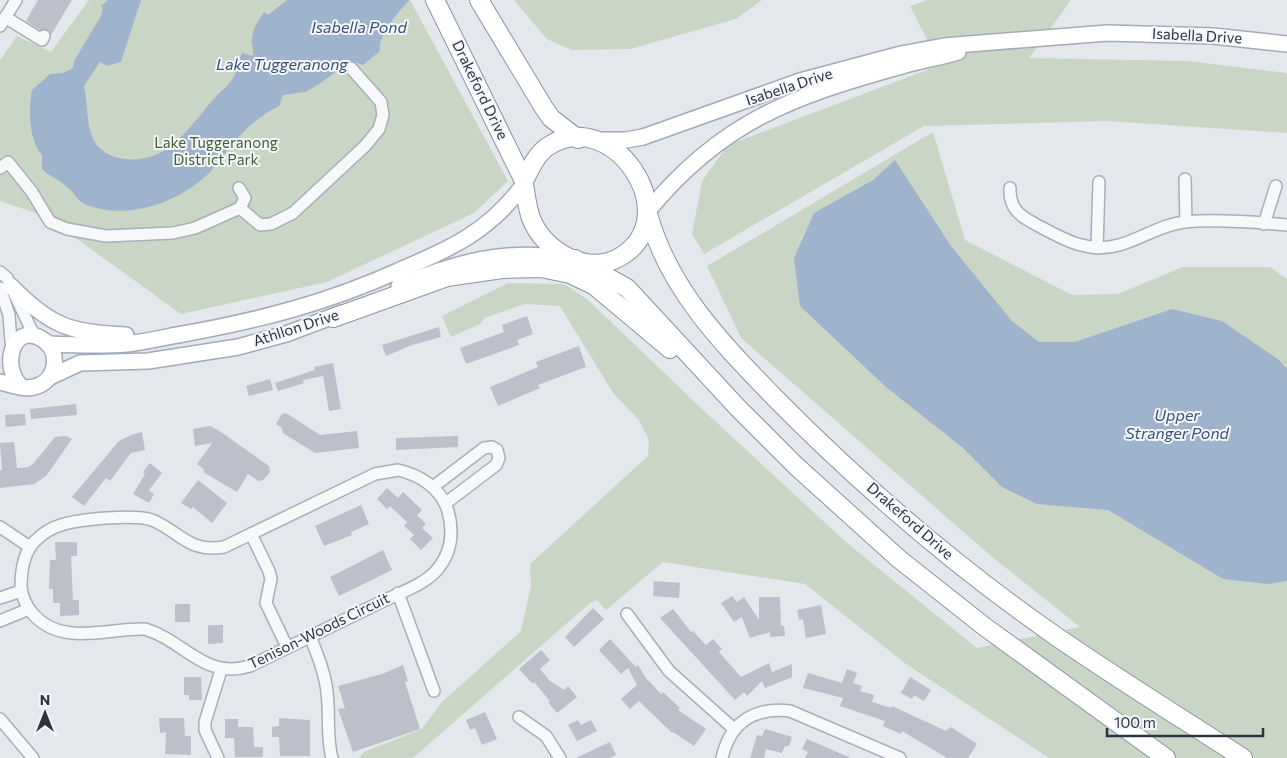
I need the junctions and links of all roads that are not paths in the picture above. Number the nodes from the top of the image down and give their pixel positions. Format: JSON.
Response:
{"nodes":[{"id":1,"x":16,"y":0,"type":"edge"},
{"id":2,"x":434,"y":0,"type":"edge"},
{"id":3,"x":478,"y":0,"type":"edge"},
{"id":4,"x":3,"y":22,"type":"edge"},
{"id":5,"x":44,"y":36,"type":"dead end"},
{"id":6,"x":988,"y":43,"type":"junction"},
{"id":7,"x":1287,"y":44,"type":"edge"},
{"id":8,"x":351,"y":68,"type":"dead end"},
{"id":9,"x":586,"y":140,"type":"junction"},
{"id":10,"x":0,"y":168,"type":"edge"},
{"id":11,"x":1185,"y":179,"type":"dead end"},
{"id":12,"x":524,"y":182,"type":"junction"},
{"id":13,"x":1099,"y":182,"type":"dead end"},
{"id":14,"x":1276,"y":186,"type":"dead end"},
{"id":15,"x":239,"y":188,"type":"dead end"},
{"id":16,"x":1010,"y":188,"type":"dead end"},
{"id":17,"x":240,"y":208,"type":"junction"},
{"id":18,"x":648,"y":213,"type":"junction"},
{"id":19,"x":1186,"y":222,"type":"junction"},
{"id":20,"x":1264,"y":224,"type":"junction"},
{"id":21,"x":1287,"y":225,"type":"edge"},
{"id":22,"x":1096,"y":248,"type":"junction"},
{"id":23,"x":571,"y":259,"type":"junction"},
{"id":24,"x":0,"y":272,"type":"edge"},
{"id":25,"x":5,"y":287,"type":"edge"},
{"id":26,"x":333,"y":318,"type":"junction"},
{"id":27,"x":144,"y":339,"type":"junction"},
{"id":28,"x":42,"y":340,"type":"junction"},
{"id":29,"x":7,"y":344,"type":"edge"},
{"id":30,"x":50,"y":377,"type":"junction"},
{"id":31,"x":0,"y":382,"type":"edge"},
{"id":32,"x":22,"y":387,"type":"junction"},
{"id":33,"x":738,"y":408,"type":"junction"},
{"id":34,"x":433,"y":487,"type":"junction"},
{"id":35,"x":446,"y":503,"type":"junction"},
{"id":36,"x":0,"y":527,"type":"edge"},
{"id":37,"x":251,"y":534,"type":"junction"},
{"id":38,"x":30,"y":548,"type":"junction"},
{"id":39,"x":21,"y":591,"type":"junction"},
{"id":40,"x":398,"y":593,"type":"junction"},
{"id":41,"x":0,"y":598,"type":"edge"},
{"id":42,"x":29,"y":609,"type":"junction"},
{"id":43,"x":627,"y":614,"type":"dead end"},
{"id":44,"x":0,"y":621,"type":"edge"},
{"id":45,"x":310,"y":636,"type":"junction"},
{"id":46,"x":287,"y":647,"type":"junction"},
{"id":47,"x":221,"y":670,"type":"junction"},
{"id":48,"x":434,"y":691,"type":"dead end"},
{"id":49,"x":519,"y":717,"type":"dead end"},
{"id":50,"x":0,"y":719,"type":"edge"},
{"id":51,"x":734,"y":729,"type":"junction"},
{"id":52,"x":32,"y":758,"type":"edge"},
{"id":53,"x":218,"y":758,"type":"edge"},
{"id":54,"x":332,"y":758,"type":"edge"},
{"id":55,"x":560,"y":758,"type":"edge"},
{"id":56,"x":722,"y":758,"type":"edge"},
{"id":57,"x":900,"y":758,"type":"edge"},
{"id":58,"x":1166,"y":758,"type":"edge"},
{"id":59,"x":1243,"y":758,"type":"edge"}],
"edges":[{"from":1,"to":4,"type":"street"},
{"from":2,"to":12,"type":"highway","name":"Drakeford Drive"},
{"from":3,"to":9,"type":"highway"},
{"from":4,"to":5,"type":"street"},
{"from":6,"to":7,"type":"main road","name":"Isabella Drive"},
{"from":6,"to":9,"type":"main road","name":"Isabella Drive"},
{"from":6,"to":18,"type":"main road","name":"Isabella Drive"},
{"from":8,"to":17,"type":"street"},
{"from":9,"to":12,"type":"highway"},
{"from":9,"to":18,"type":"highway"},
{"from":10,"to":17,"type":"street"},
{"from":11,"to":19,"type":"street"},
{"from":12,"to":23,"type":"highway"},
{"from":12,"to":27,"type":"main road","name":"Athllon Drive"},
{"from":13,"to":22,"type":"street"},
{"from":14,"to":20,"type":"street"},
{"from":15,"to":17,"type":"street"},
{"from":16,"to":22,"type":"street"},
{"from":18,"to":23,"type":"highway"},
{"from":18,"to":59,"type":"highway","name":"Drakeford Drive"},
{"from":19,"to":20,"type":"street"},
{"from":19,"to":22,"type":"street"},
{"from":20,"to":21,"type":"street"},
{"from":23,"to":26,"type":"main road","name":"Athllon Drive"},
{"from":23,"to":33,"type":"highway"},
{"from":24,"to":25,"type":"street"},
{"from":25,"to":27,"type":"main road"},
{"from":25,"to":28,"type":"street"},
{"from":25,"to":29,"type":"street"},
{"from":26,"to":30,"type":"main road","name":"Athllon Drive"},
{"from":26,"to":33,"type":"highway"},
{"from":27,"to":28,"type":"main road","name":"Athllon Drive"},
{"from":28,"to":29,"type":"main road","name":"Athllon Drive"},
{"from":28,"to":30,"type":"main road"},
{"from":29,"to":32,"type":"main road"},
{"from":30,"to":32,"type":"main road","name":"Athllon Drive"},
{"from":31,"to":32,"type":"main road","name":"Athllon Drive"},
{"from":33,"to":58,"type":"highway"},
{"from":34,"to":35,"type":"street","name":"Tenison-Woods Circuit"},
{"from":34,"to":35,"type":"street"},
{"from":34,"to":37,"type":"street","name":"Tenison-Woods Circuit"},
{"from":35,"to":40,"type":"street","name":"Tenison-Woods Circuit"},
{"from":36,"to":38,"type":"street"},
{"from":37,"to":38,"type":"street","name":"Tenison-Woods Circuit"},
{"from":37,"to":46,"type":"street"},
{"from":38,"to":39,"type":"street","name":"Tenison-Woods Circuit"},
{"from":39,"to":41,"type":"street"},
{"from":39,"to":42,"type":"street","name":"Tenison-Woods Circuit"},
{"from":40,"to":45,"type":"street","name":"Tenison-Woods Circuit"},
{"from":40,"to":48,"type":"street"},
{"from":42,"to":44,"type":"street"},
{"from":42,"to":47,"type":"street","name":"Tenison-Woods Circuit"},
{"from":43,"to":51,"type":"street"},
{"from":45,"to":46,"type":"street","name":"Tenison-Woods Circuit"},
{"from":45,"to":54,"type":"street"},
{"from":46,"to":47,"type":"street","name":"Tenison-Woods Circuit"},
{"from":47,"to":53,"type":"street"},
{"from":49,"to":55,"type":"street"},
{"from":50,"to":52,"type":"street"},
{"from":51,"to":56,"type":"street"},
{"from":51,"to":57,"type":"street"}]}
